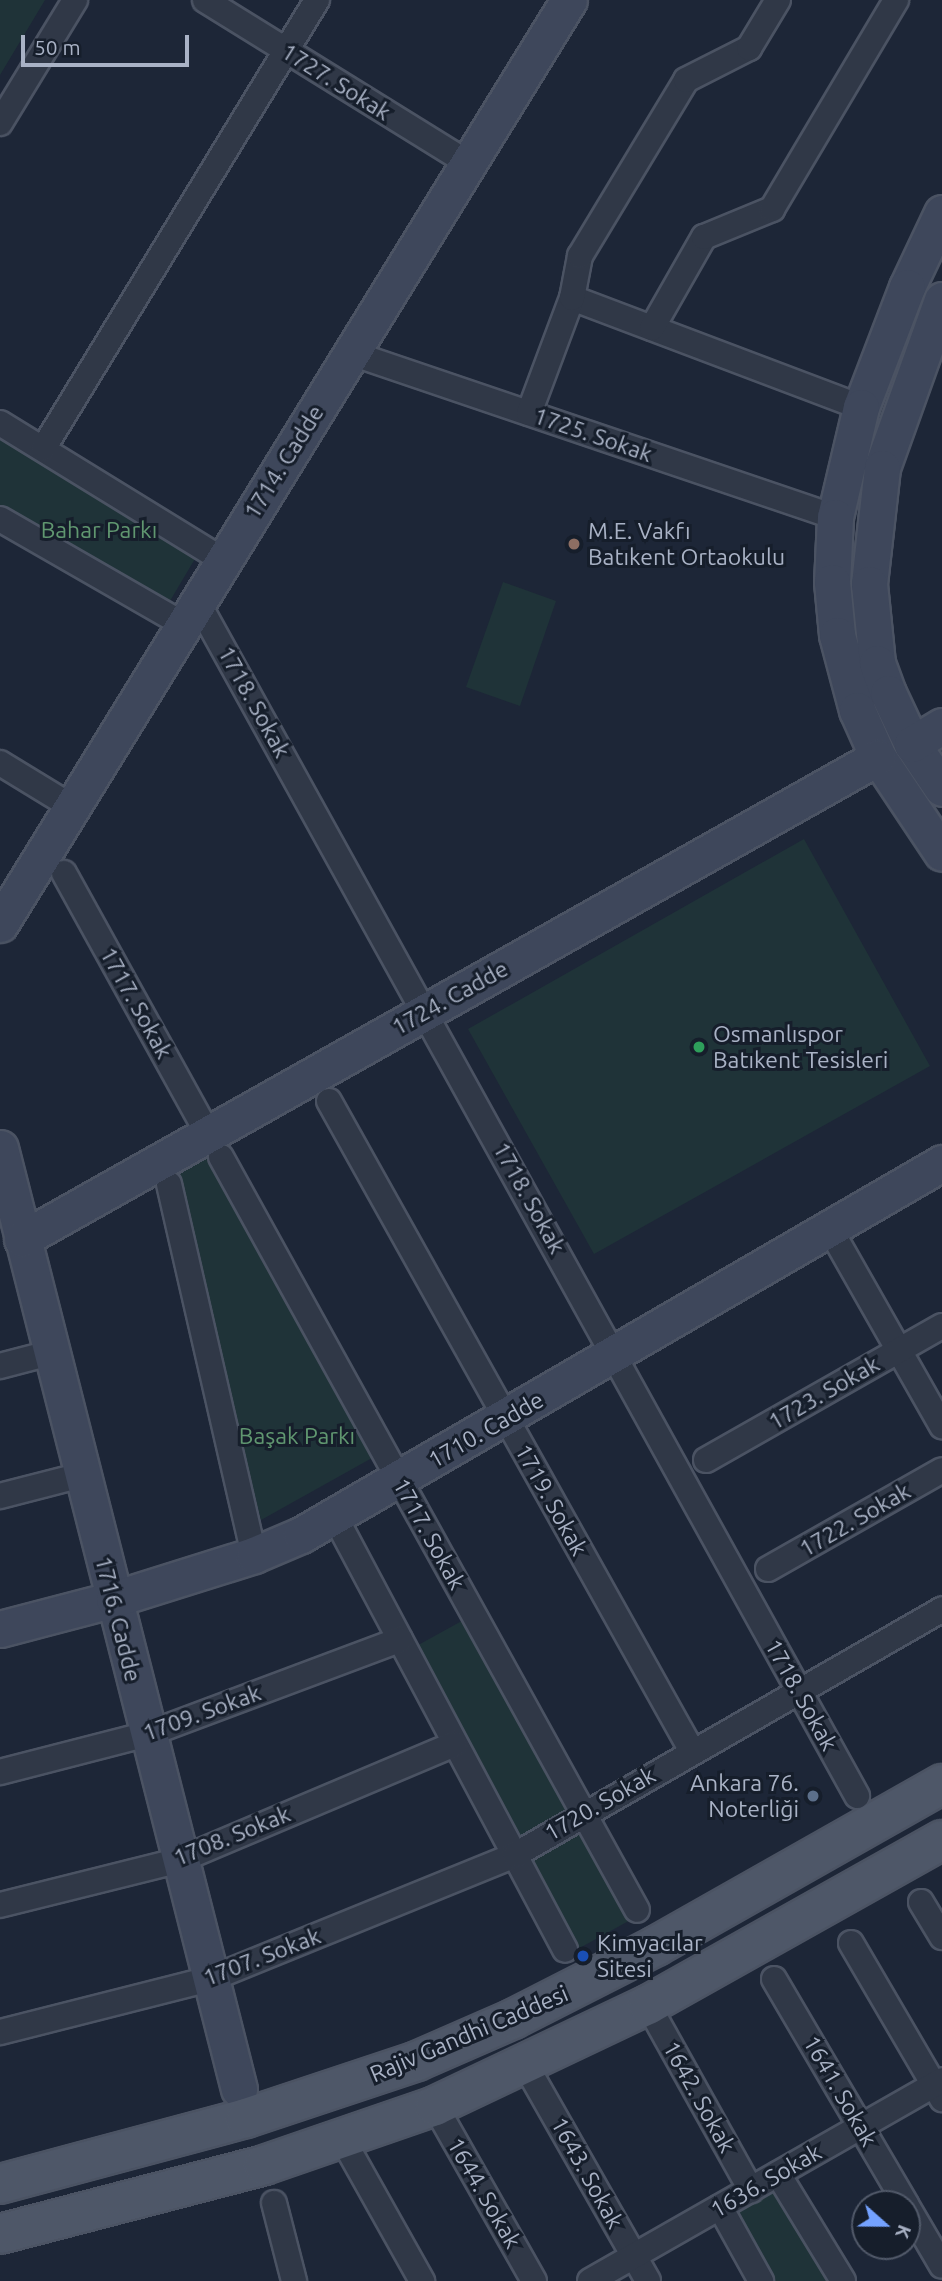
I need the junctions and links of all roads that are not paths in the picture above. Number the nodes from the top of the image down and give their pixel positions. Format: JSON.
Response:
{"nodes":[{"id":1,"x":75,"y":0,"type":"edge"},
{"id":2,"x":205,"y":0,"type":"edge"},
{"id":3,"x":317,"y":0,"type":"edge"},
{"id":4,"x":569,"y":0,"type":"edge"},
{"id":5,"x":778,"y":0,"type":"edge"},
{"id":6,"x":896,"y":0,"type":"edge"},
{"id":7,"x":287,"y":51,"type":"junction"},
{"id":8,"x":0,"y":123,"type":"edge"},
{"id":9,"x":468,"y":163,"type":"junction"},
{"id":10,"x":942,"y":213,"type":"edge"},
{"id":11,"x":572,"y":298,"type":"junction"},
{"id":12,"x":942,"y":300,"type":"edge"},
{"id":13,"x":652,"y":328,"type":"junction"},
{"id":14,"x":351,"y":353,"type":"junction"},
{"id":15,"x":861,"y":407,"type":"junction"},
{"id":16,"x":528,"y":413,"type":"junction"},
{"id":17,"x":0,"y":423,"type":"edge"},
{"id":18,"x":43,"y":449,"type":"junction"},
{"id":19,"x":835,"y":517,"type":"junction"},
{"id":20,"x":0,"y":519,"type":"edge"},
{"id":21,"x":224,"y":561,"type":"junction"},
{"id":22,"x":191,"y":614,"type":"junction"},
{"id":23,"x":942,"y":726,"type":"edge"},
{"id":24,"x":912,"y":744,"type":"junction"},
{"id":25,"x":877,"y":757,"type":"junction"},
{"id":26,"x":0,"y":763,"type":"edge"},
{"id":27,"x":942,"y":788,"type":"edge"},
{"id":28,"x":72,"y":807,"type":"junction"},
{"id":29,"x":942,"y":853,"type":"edge"},
{"id":30,"x":64,"y":873,"type":"dead end"},
{"id":31,"x":0,"y":924,"type":"edge"},
{"id":32,"x":426,"y":1012,"type":"junction"},
{"id":33,"x":329,"y":1101,"type":"dead end"},
{"id":34,"x":215,"y":1146,"type":"junction"},
{"id":35,"x":0,"y":1148,"type":"edge"},
{"id":36,"x":942,"y":1163,"type":"edge"},
{"id":37,"x":169,"y":1184,"type":"dead end"},
{"id":38,"x":830,"y":1228,"type":"junction"},
{"id":39,"x":22,"y":1240,"type":"junction"},
{"id":40,"x":942,"y":1326,"type":"edge"},
{"id":41,"x":899,"y":1350,"type":"junction"},
{"id":42,"x":50,"y":1353,"type":"junction"},
{"id":43,"x":614,"y":1354,"type":"junction"},
{"id":44,"x":0,"y":1366,"type":"edge"},
{"id":45,"x":506,"y":1418,"type":"junction"},
{"id":46,"x":942,"y":1426,"type":"edge"},
{"id":47,"x":706,"y":1460,"type":"dead end"},
{"id":48,"x":942,"y":1470,"type":"edge"},
{"id":49,"x":82,"y":1475,"type":"junction"},
{"id":50,"x":399,"y":1480,"type":"junction"},
{"id":51,"x":0,"y":1496,"type":"edge"},
{"id":52,"x":335,"y":1517,"type":"junction"},
{"id":53,"x":254,"y":1555,"type":"junction"},
{"id":54,"x":768,"y":1569,"type":"dead end"},
{"id":55,"x":114,"y":1600,"type":"junction"},
{"id":56,"x":942,"y":1609,"type":"edge"},
{"id":57,"x":0,"y":1629,"type":"edge"},
{"id":58,"x":400,"y":1640,"type":"junction"},
{"id":59,"x":799,"y":1690,"type":"junction"},
{"id":60,"x":148,"y":1734,"type":"junction"},
{"id":61,"x":456,"y":1744,"type":"junction"},
{"id":62,"x":692,"y":1751,"type":"junction"},
{"id":63,"x":0,"y":1772,"type":"edge"},
{"id":64,"x":942,"y":1784,"type":"edge"},
{"id":65,"x":857,"y":1796,"type":"dead end"},
{"id":66,"x":583,"y":1813,"type":"junction"},
{"id":67,"x":942,"y":1840,"type":"edge"},
{"id":68,"x":515,"y":1855,"type":"junction"},
{"id":69,"x":180,"y":1860,"type":"junction"},
{"id":70,"x":921,"y":1902,"type":"dead end"},
{"id":71,"x":0,"y":1905,"type":"edge"},
{"id":72,"x":636,"y":1910,"type":"dead end"},
{"id":73,"x":942,"y":1937,"type":"edge"},
{"id":74,"x":851,"y":1943,"type":"dead end"},
{"id":75,"x":565,"y":1950,"type":"dead end"},
{"id":76,"x":210,"y":1979,"type":"junction"},
{"id":77,"x":774,"y":1979,"type":"dead end"},
{"id":78,"x":648,"y":2005,"type":"junction"},
{"id":79,"x":0,"y":2032,"type":"edge"},
{"id":80,"x":526,"y":2066,"type":"junction"},
{"id":81,"x":939,"y":2088,"type":"edge"},
{"id":82,"x":239,"y":2089,"type":"dead end"},
{"id":83,"x":435,"y":2106,"type":"junction"},
{"id":84,"x":861,"y":2127,"type":"junction"},
{"id":85,"x":343,"y":2140,"type":"junction"},
{"id":86,"x":778,"y":2174,"type":"junction"},
{"id":87,"x":0,"y":2184,"type":"edge"},
{"id":88,"x":751,"y":2190,"type":"junction"},
{"id":89,"x":897,"y":2190,"type":"edge"},
{"id":90,"x":274,"y":2203,"type":"dead end"},
{"id":91,"x":720,"y":2207,"type":"junction"},
{"id":92,"x":921,"y":2230,"type":"edge"},
{"id":93,"x":0,"y":2234,"type":"edge"},
{"id":94,"x":289,"y":2256,"type":"junction"},
{"id":95,"x":634,"y":2256,"type":"junction"},
{"id":96,"x":942,"y":2266,"type":"edge"},
{"id":97,"x":294,"y":2281,"type":"edge"},
{"id":98,"x":305,"y":2281,"type":"edge"},
{"id":99,"x":422,"y":2281,"type":"edge"},
{"id":100,"x":534,"y":2281,"type":"edge"},
{"id":101,"x":590,"y":2281,"type":"edge"},
{"id":102,"x":648,"y":2281,"type":"edge"},
{"id":103,"x":761,"y":2281,"type":"edge"},
{"id":104,"x":843,"y":2281,"type":"edge"}],
"edges":[{"from":1,"to":8,"type":"street"},
{"from":2,"to":7,"type":"street","name":"1727. Sokak"},
{"from":3,"to":7,"type":"street"},
{"from":4,"to":9,"type":"street","name":"1714. Cadde"},
{"from":5,"to":11,"type":"street"},
{"from":6,"to":13,"type":"street"},
{"from":7,"to":9,"type":"street","name":"1727. Sokak"},
{"from":7,"to":18,"type":"street"},
{"from":9,"to":14,"type":"street","name":"1714. Cadde"},
{"from":10,"to":15,"type":"street"},
{"from":11,"to":13,"type":"street"},
{"from":11,"to":16,"type":"street"},
{"from":12,"to":24,"type":"street"},
{"from":13,"to":15,"type":"street"},
{"from":14,"to":16,"type":"street","name":"1725. Sokak"},
{"from":14,"to":21,"type":"street","name":"1714. Cadde"},
{"from":15,"to":19,"type":"street"},
{"from":16,"to":19,"type":"street","name":"1725. Sokak"},
{"from":17,"to":18,"type":"street"},
{"from":18,"to":21,"type":"street"},
{"from":19,"to":25,"type":"street"},
{"from":20,"to":22,"type":"street"},
{"from":21,"to":22,"type":"street","name":"1714. Cadde"},
{"from":22,"to":28,"type":"street","name":"1714. Cadde"},
{"from":22,"to":32,"type":"street","name":"1718. Sokak"},
{"from":23,"to":24,"type":"street"},
{"from":24,"to":27,"type":"street"},
{"from":25,"to":29,"type":"street"},
{"from":25,"to":32,"type":"street","name":"1724. Cadde"},
{"from":26,"to":28,"type":"street"},
{"from":28,"to":31,"type":"street","name":"1714. Cadde"},
{"from":30,"to":34,"type":"street","name":"1717. Sokak"},
{"from":32,"to":34,"type":"street","name":"1724. Cadde"},
{"from":32,"to":43,"type":"street","name":"1718. Sokak"},
{"from":33,"to":45,"type":"street","name":"1719. Sokak"},
{"from":34,"to":39,"type":"street","name":"1724. Cadde"},
{"from":34,"to":50,"type":"street","name":"1717. Sokak"},
{"from":35,"to":39,"type":"street","name":"1716. Cadde"},
{"from":36,"to":38,"type":"street","name":"1710. Cadde"},
{"from":37,"to":53,"type":"street"},
{"from":38,"to":41,"type":"street"},
{"from":38,"to":43,"type":"street","name":"1710. Cadde"},
{"from":39,"to":42,"type":"street","name":"1716. Cadde"},
{"from":40,"to":41,"type":"street","name":"1723. Sokak"},
{"from":41,"to":46,"type":"street"},
{"from":41,"to":47,"type":"street","name":"1723. Sokak"},
{"from":42,"to":44,"type":"street"},
{"from":42,"to":49,"type":"street","name":"1716. Cadde"},
{"from":43,"to":45,"type":"street","name":"1710. Cadde"},
{"from":43,"to":59,"type":"street","name":"1718. Sokak"},
{"from":45,"to":50,"type":"street","name":"1710. Cadde"},
{"from":45,"to":62,"type":"street","name":"1719. Sokak"},
{"from":48,"to":54,"type":"street","name":"1722. Sokak"},
{"from":49,"to":51,"type":"street"},
{"from":49,"to":55,"type":"street","name":"1716. Cadde"},
{"from":50,"to":52,"type":"street","name":"1710. Cadde"},
{"from":50,"to":66,"type":"street","name":"1717. Sokak"},
{"from":52,"to":53,"type":"street","name":"1710. Cadde"},
{"from":52,"to":58,"type":"street"},
{"from":53,"to":55,"type":"street","name":"1710. Cadde"},
{"from":55,"to":57,"type":"street","name":"1710. Cadde"},
{"from":55,"to":60,"type":"street","name":"1716. Cadde"},
{"from":56,"to":59,"type":"street","name":"1720. Sokak"},
{"from":58,"to":60,"type":"street","name":"1709. Sokak"},
{"from":58,"to":61,"type":"street"},
{"from":59,"to":62,"type":"street","name":"1720. Sokak"},
{"from":59,"to":65,"type":"street","name":"1718. Sokak"},
{"from":60,"to":63,"type":"street","name":"1709. Sokak"},
{"from":60,"to":69,"type":"street","name":"1716. Cadde"},
{"from":61,"to":68,"type":"street"},
{"from":61,"to":69,"type":"street","name":"1708. Sokak"},
{"from":62,"to":66,"type":"street","name":"1720. Sokak"},
{"from":64,"to":87,"type":"main road","name":"Rajiv Gandhi Caddesi"},
{"from":66,"to":68,"type":"street","name":"1720. Sokak"},
{"from":66,"to":72,"type":"street","name":"1717. Sokak"},
{"from":67,"to":78,"type":"main road","name":"Rajiv Gandhi Caddesi"},
{"from":68,"to":75,"type":"street"},
{"from":68,"to":76,"type":"street","name":"1707. Sokak"},
{"from":69,"to":71,"type":"street","name":"1708. Sokak"},
{"from":69,"to":76,"type":"street","name":"1716. Cadde"},
{"from":70,"to":73,"type":"street"},
{"from":74,"to":81,"type":"street"},
{"from":76,"to":79,"type":"street","name":"1707. Sokak"},
{"from":76,"to":82,"type":"street","name":"1716. Cadde"},
{"from":77,"to":84,"type":"street","name":"1641. Sokak"},
{"from":78,"to":80,"type":"main road","name":"Rajiv Gandhi Caddesi"},
{"from":78,"to":88,"type":"street","name":"1642. Sokak"},
{"from":80,"to":83,"type":"main road","name":"Rajiv Gandhi Caddesi"},
{"from":80,"to":95,"type":"street","name":"1643. Sokak"},
{"from":81,"to":84,"type":"street","name":"1636. Sokak"},
{"from":83,"to":85,"type":"main road","name":"Rajiv Gandhi Caddesi"},
{"from":83,"to":100,"type":"street","name":"1644. Sokak"},
{"from":84,"to":86,"type":"street","name":"1636. Sokak"},
{"from":84,"to":89,"type":"street","name":"1641. Sokak"},
{"from":85,"to":93,"type":"main road","name":"Rajiv Gandhi Caddesi"},
{"from":85,"to":99,"type":"street"},
{"from":86,"to":88,"type":"street","name":"1636. Sokak"},
{"from":86,"to":104,"type":"street"},
{"from":88,"to":91,"type":"street","name":"1636. Sokak"},
{"from":90,"to":94,"type":"street"},
{"from":91,"to":95,"type":"street","name":"1636. Sokak"},
{"from":91,"to":103,"type":"street"},
{"from":92,"to":96,"type":"street","name":"1641. Sokak"},
{"from":94,"to":97,"type":"street"},
{"from":94,"to":98,"type":"street"},
{"from":95,"to":101,"type":"street","name":"1636. Sokak"},
{"from":95,"to":102,"type":"street","name":"1643. Sokak"}]}
